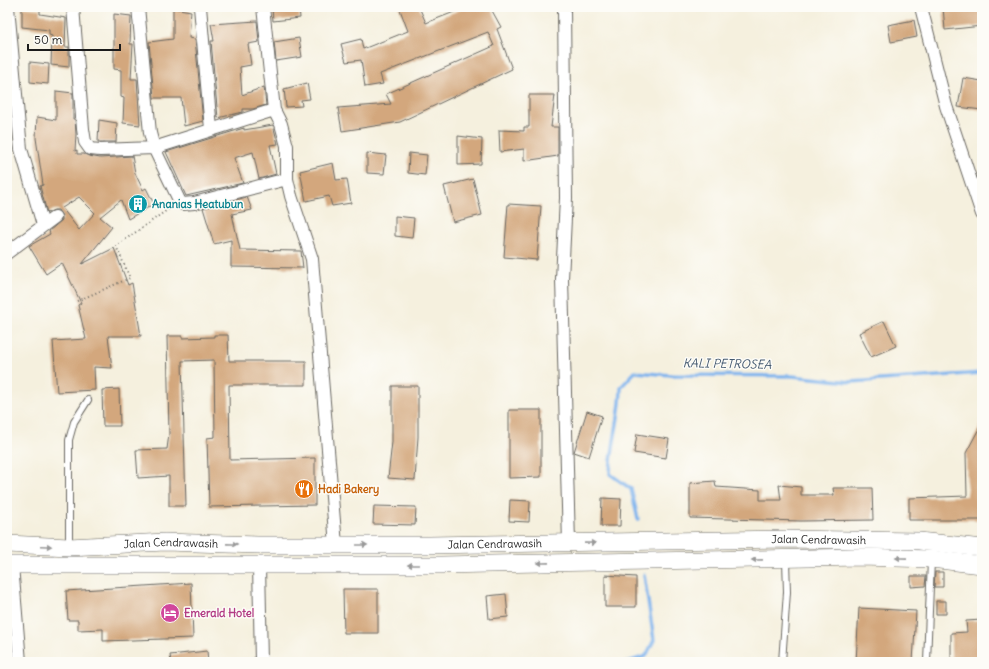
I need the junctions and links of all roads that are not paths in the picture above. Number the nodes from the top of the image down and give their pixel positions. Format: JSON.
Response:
{"nodes":[{"id":1,"x":8,"y":7,"type":"edge"},
{"id":2,"x":72,"y":7,"type":"edge"},
{"id":3,"x":138,"y":7,"type":"edge"},
{"id":4,"x":200,"y":7,"type":"edge"},
{"id":5,"x":263,"y":7,"type":"edge"},
{"id":6,"x":564,"y":7,"type":"edge"},
{"id":7,"x":921,"y":7,"type":"edge"},
{"id":8,"x":10,"y":46,"type":"edge"},
{"id":9,"x":274,"y":110,"type":"junction"},
{"id":10,"x":211,"y":129,"type":"junction"},
{"id":11,"x":154,"y":148,"type":"junction"},
{"id":12,"x":287,"y":179,"type":"junction"},
{"id":13,"x":982,"y":214,"type":"edge"},
{"id":14,"x":55,"y":217,"type":"dead end"},
{"id":15,"x":43,"y":225,"type":"junction"},
{"id":16,"x":7,"y":253,"type":"edge"},
{"id":17,"x":88,"y":400,"type":"dead end"},
{"id":18,"x":7,"y":544,"type":"edge"},
{"id":19,"x":569,"y":544,"type":"junction"},
{"id":20,"x":336,"y":545,"type":"junction"},
{"id":21,"x":69,"y":548,"type":"junction"},
{"id":22,"x":982,"y":548,"type":"edge"},
{"id":23,"x":931,"y":558,"type":"junction"},
{"id":24,"x":786,"y":560,"type":"junction"},
{"id":25,"x":9,"y":565,"type":"edge"},
{"id":26,"x":259,"y":565,"type":"junction"},
{"id":27,"x":982,"y":565,"type":"edge"},
{"id":28,"x":20,"y":662,"type":"edge"},
{"id":29,"x":261,"y":662,"type":"edge"},
{"id":30,"x":782,"y":662,"type":"edge"},
{"id":31,"x":927,"y":662,"type":"edge"}],
"edges":[{"from":1,"to":8,"type":"street"},
{"from":2,"to":11,"type":"street"},
{"from":3,"to":11,"type":"street"},
{"from":4,"to":10,"type":"street"},
{"from":5,"to":9,"type":"street"},
{"from":6,"to":19,"type":"street"},
{"from":7,"to":13,"type":"street"},
{"from":8,"to":15,"type":"street"},
{"from":9,"to":10,"type":"street"},
{"from":9,"to":12,"type":"street"},
{"from":10,"to":11,"type":"street"},
{"from":11,"to":12,"type":"street"},
{"from":12,"to":20,"type":"street"},
{"from":14,"to":15,"type":"street"},
{"from":15,"to":16,"type":"street"},
{"from":17,"to":21,"type":"lane"},
{"from":18,"to":21,"type":"main road","name":"Jalan Cendrawasih","one_way":true},
{"from":20,"to":19,"type":"main road","name":"Jalan Cendrawasih","one_way":true},
{"from":19,"to":22,"type":"main road","name":"Jalan Cendrawasih","one_way":true},
{"from":21,"to":20,"type":"main road","name":"Jalan Cendrawasih","one_way":true},
{"from":23,"to":24,"type":"main road","name":"Jalan Cendrawasih","one_way":true},
{"from":23,"to":27,"type":"main road","name":"Jalan Cendrawasih"},
{"from":23,"to":31,"type":"lane"},
{"from":24,"to":26,"type":"main road","name":"Jalan Cendrawasih","one_way":true},
{"from":24,"to":30,"type":"lane"},
{"from":25,"to":26,"type":"main road","name":"Jalan Cendrawasih"},
{"from":25,"to":28,"type":"street"},
{"from":26,"to":29,"type":"street"}]}
